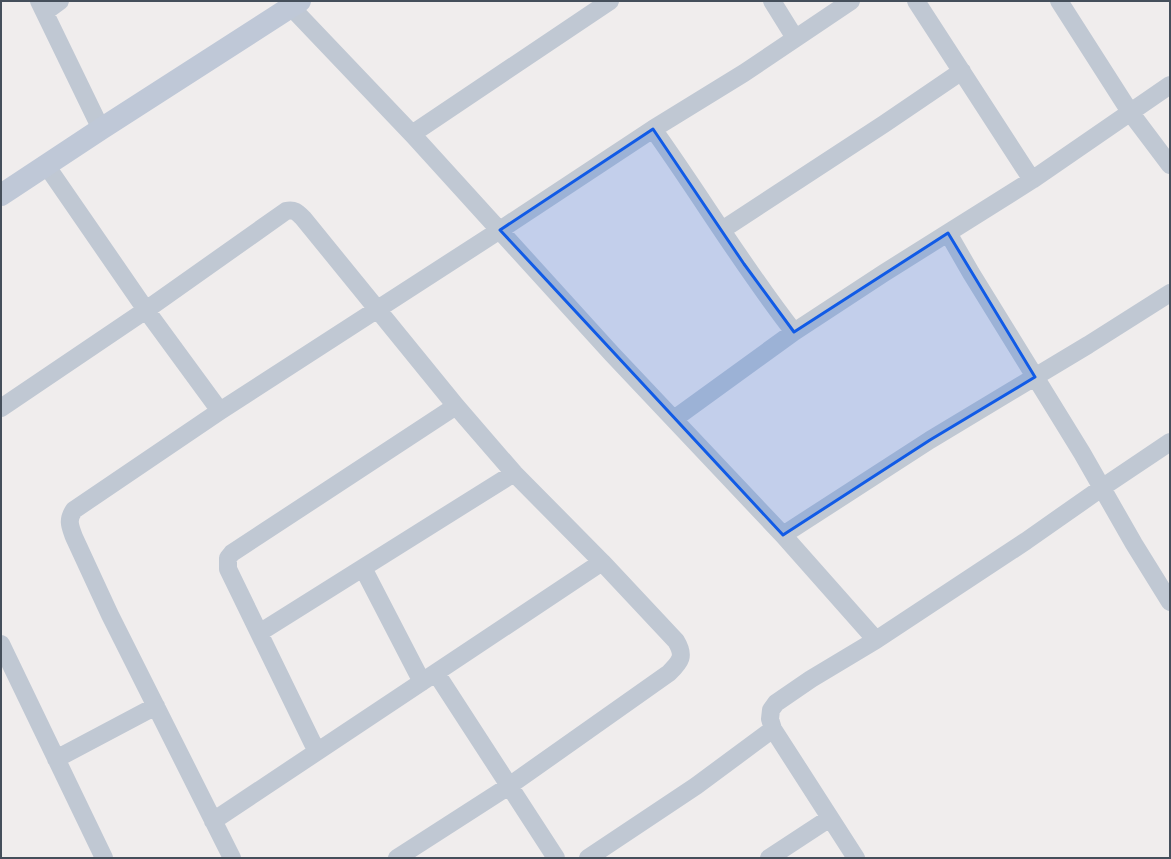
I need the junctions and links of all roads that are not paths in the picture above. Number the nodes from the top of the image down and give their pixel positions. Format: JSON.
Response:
{"nodes":[{"id":1,"x":60,"y":1,"type":"edge"},
{"id":2,"x":610,"y":1,"type":"edge"},
{"id":3,"x":772,"y":1,"type":"edge"},
{"id":4,"x":851,"y":1,"type":"edge"},
{"id":5,"x":916,"y":1,"type":"edge"},
{"id":6,"x":1059,"y":1,"type":"edge"},
{"id":7,"x":296,"y":4,"type":"edge"},
{"id":8,"x":42,"y":7,"type":"edge"},
{"id":9,"x":795,"y":38,"type":"junction"},
{"id":10,"x":962,"y":71,"type":"junction"},
{"id":11,"x":1170,"y":85,"type":"edge"},
{"id":12,"x":1130,"y":112,"type":"junction"},
{"id":13,"x":101,"y":129,"type":"junction"},
{"id":14,"x":653,"y":129,"type":"junction"},
{"id":15,"x":412,"y":134,"type":"junction"},
{"id":16,"x":46,"y":165,"type":"junction"},
{"id":17,"x":1170,"y":165,"type":"edge"},
{"id":18,"x":1032,"y":180,"type":"junction"},
{"id":19,"x":1,"y":195,"type":"edge"},
{"id":20,"x":500,"y":230,"type":"junction"},
{"id":21,"x":722,"y":230,"type":"junction"},
{"id":22,"x":948,"y":233,"type":"junction"},
{"id":23,"x":1170,"y":292,"type":"edge"},
{"id":24,"x":376,"y":309,"type":"junction"},
{"id":25,"x":146,"y":310,"type":"junction"},
{"id":26,"x":794,"y":332,"type":"junction"},
{"id":27,"x":1035,"y":377,"type":"junction"},
{"id":28,"x":456,"y":406,"type":"junction"},
{"id":29,"x":1,"y":408,"type":"edge"},
{"id":30,"x":220,"y":411,"type":"junction"},
{"id":31,"x":674,"y":419,"type":"junction"},
{"id":32,"x":1170,"y":442,"type":"edge"},
{"id":33,"x":514,"y":473,"type":"junction"},
{"id":34,"x":1103,"y":488,"type":"junction"},
{"id":35,"x":783,"y":535,"type":"junction"},
{"id":36,"x":602,"y":562,"type":"junction"},
{"id":37,"x":363,"y":568,"type":"junction"},
{"id":38,"x":1167,"y":590,"type":"edge"},
{"id":39,"x":259,"y":633,"type":"junction"},
{"id":40,"x":876,"y":640,"type":"junction"},
{"id":41,"x":1,"y":644,"type":"edge"},
{"id":42,"x":429,"y":677,"type":"junction"},
{"id":43,"x":156,"y":706,"type":"junction"},
{"id":44,"x":773,"y":729,"type":"junction"},
{"id":45,"x":317,"y":752,"type":"junction"},
{"id":46,"x":56,"y":759,"type":"junction"},
{"id":47,"x":509,"y":786,"type":"junction"},
{"id":48,"x":830,"y":818,"type":"junction"},
{"id":49,"x":213,"y":821,"type":"junction"},
{"id":50,"x":405,"y":856,"type":"edge"},
{"id":51,"x":104,"y":858,"type":"edge"},
{"id":52,"x":232,"y":858,"type":"edge"},
{"id":53,"x":556,"y":858,"type":"edge"},
{"id":54,"x":588,"y":858,"type":"edge"},
{"id":55,"x":769,"y":858,"type":"edge"},
{"id":56,"x":856,"y":858,"type":"edge"}],
"edges":[{"from":1,"to":8,"type":"street"},
{"from":2,"to":15,"type":"street"},
{"from":3,"to":9,"type":"street"},
{"from":4,"to":9,"type":"street"},
{"from":5,"to":10,"type":"street"},
{"from":6,"to":12,"type":"street"},
{"from":7,"to":13,"type":"main road"},
{"from":7,"to":15,"type":"street"},
{"from":8,"to":13,"type":"street"},
{"from":9,"to":14,"type":"street"},
{"from":10,"to":18,"type":"street"},
{"from":10,"to":21,"type":"street"},
{"from":11,"to":12,"type":"street"},
{"from":12,"to":17,"type":"street"},
{"from":12,"to":18,"type":"street"},
{"from":13,"to":16,"type":"main road"},
{"from":14,"to":20,"type":"street"},
{"from":14,"to":21,"type":"street"},
{"from":15,"to":20,"type":"street"},
{"from":16,"to":19,"type":"main road"},
{"from":16,"to":25,"type":"street"},
{"from":18,"to":22,"type":"street"},
{"from":20,"to":24,"type":"street"},
{"from":20,"to":31,"type":"street"},
{"from":21,"to":26,"type":"street"},
{"from":22,"to":26,"type":"street"},
{"from":22,"to":27,"type":"street"},
{"from":23,"to":27,"type":"street"},
{"from":24,"to":25,"type":"street"},
{"from":24,"to":28,"type":"street"},
{"from":24,"to":30,"type":"street"},
{"from":25,"to":29,"type":"street"},
{"from":25,"to":30,"type":"street"},
{"from":26,"to":31,"type":"street"},
{"from":27,"to":34,"type":"street"},
{"from":27,"to":35,"type":"street"},
{"from":28,"to":33,"type":"street"},
{"from":28,"to":39,"type":"street"},
{"from":30,"to":43,"type":"street"},
{"from":31,"to":35,"type":"street"},
{"from":32,"to":34,"type":"street"},
{"from":33,"to":36,"type":"street"},
{"from":33,"to":37,"type":"street"},
{"from":34,"to":38,"type":"street"},
{"from":34,"to":40,"type":"street"},
{"from":35,"to":40,"type":"street"},
{"from":36,"to":42,"type":"street"},
{"from":36,"to":47,"type":"street"},
{"from":37,"to":39,"type":"street"},
{"from":37,"to":42,"type":"street"},
{"from":39,"to":45,"type":"street"},
{"from":40,"to":44,"type":"street"},
{"from":41,"to":46,"type":"street"},
{"from":42,"to":45,"type":"street"},
{"from":42,"to":47,"type":"street"},
{"from":43,"to":46,"type":"street"},
{"from":43,"to":49,"type":"street"},
{"from":44,"to":48,"type":"street"},
{"from":44,"to":54,"type":"street"},
{"from":45,"to":49,"type":"street"},
{"from":46,"to":51,"type":"street"},
{"from":47,"to":50,"type":"street"},
{"from":47,"to":53,"type":"street"},
{"from":48,"to":55,"type":"street"},
{"from":48,"to":56,"type":"street"},
{"from":49,"to":52,"type":"street"}]}
